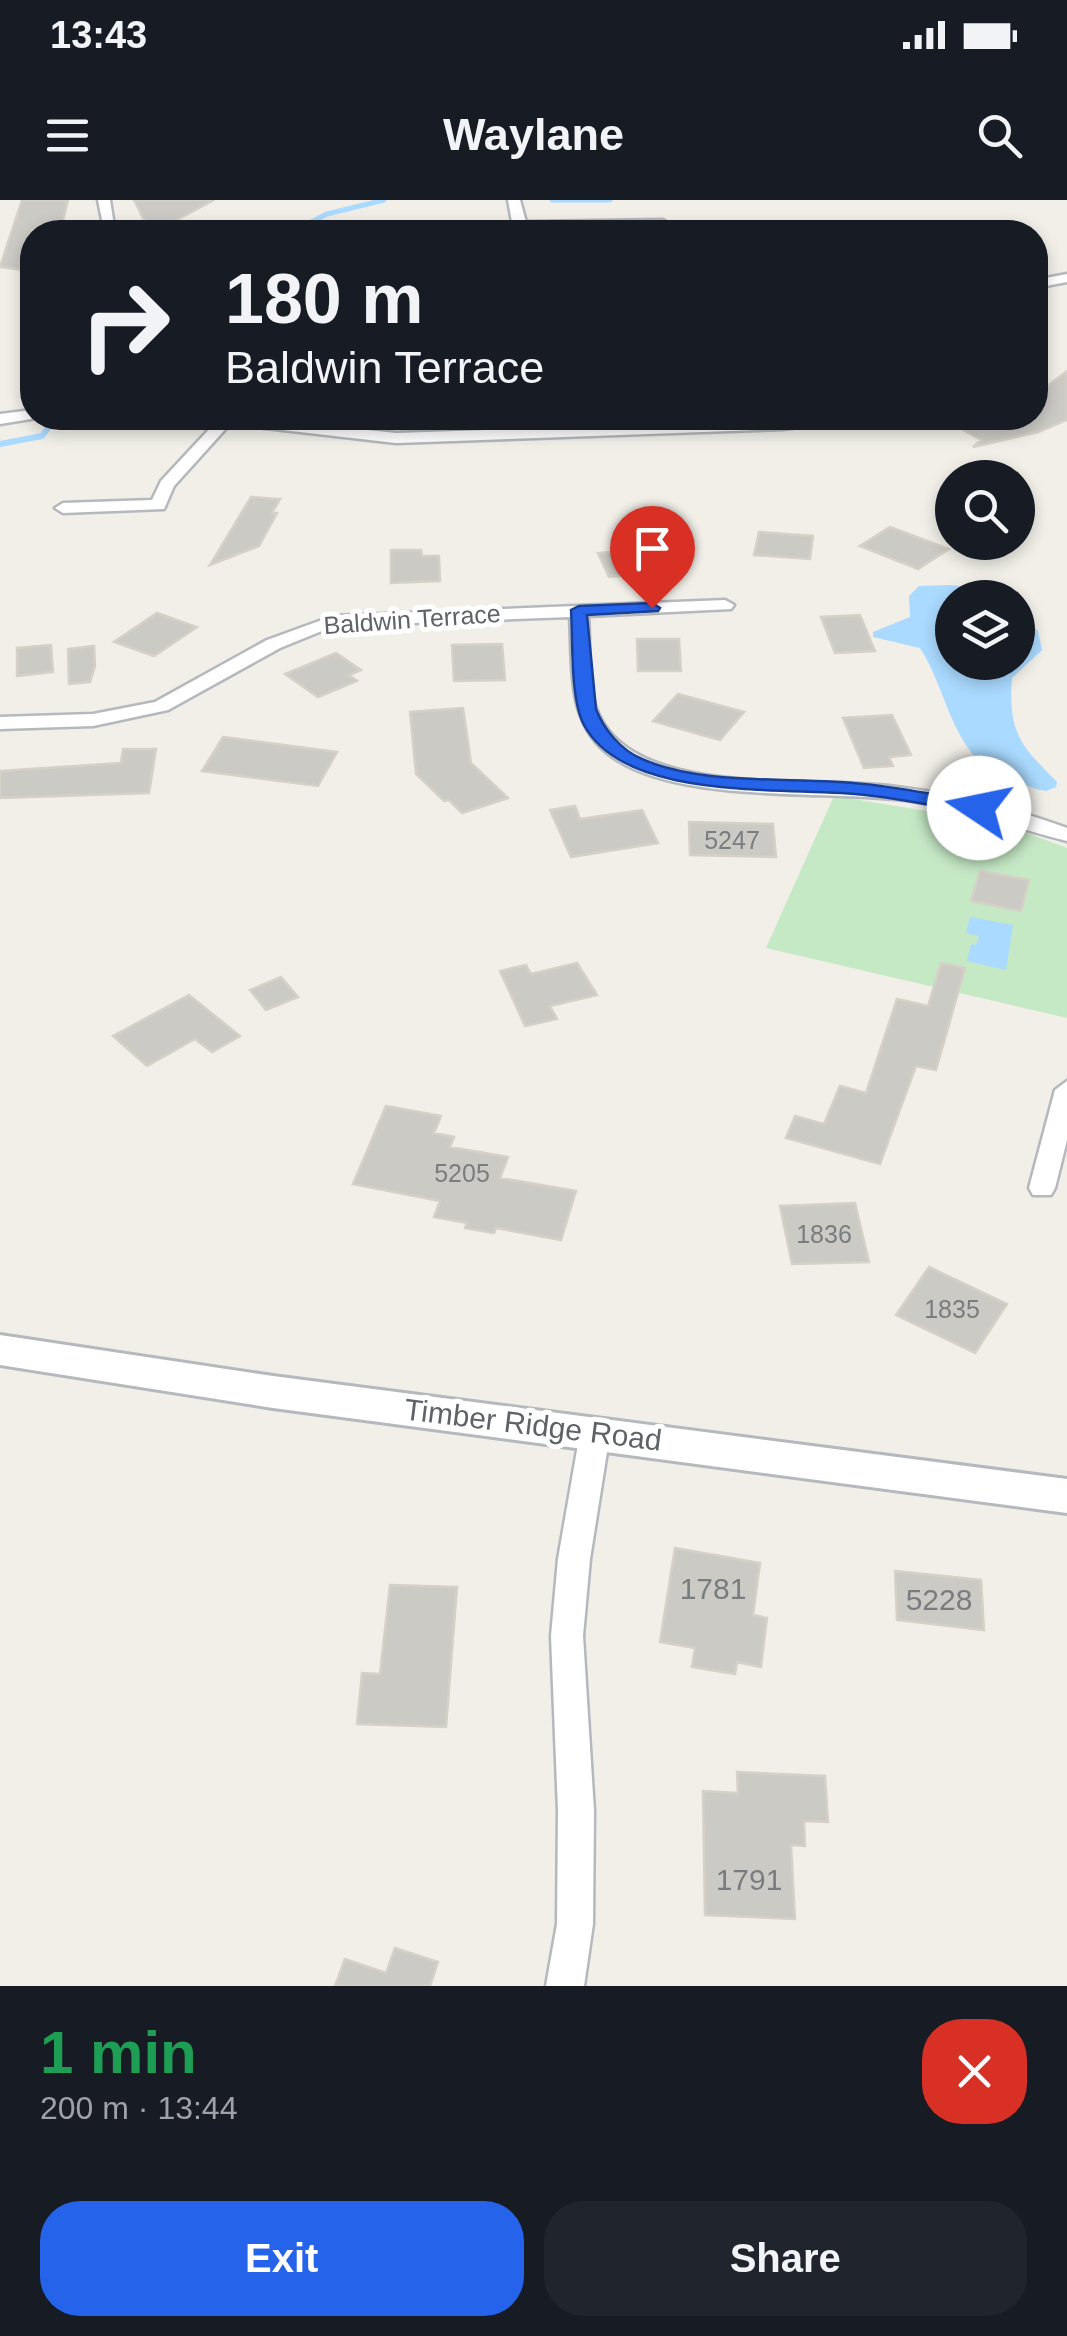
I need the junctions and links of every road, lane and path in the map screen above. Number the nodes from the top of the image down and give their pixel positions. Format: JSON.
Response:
{"nodes":[{"id":1,"x":211,"y":430,"type":"edge"},
{"id":2,"x":326,"y":430,"type":"edge"},
{"id":3,"x":455,"y":430,"type":"edge"},
{"id":4,"x":603,"y":430,"type":"edge"},
{"id":5,"x":456,"y":439,"type":"junction"},
{"id":6,"x":64,"y":508,"type":"dead end"},
{"id":7,"x":726,"y":605,"type":"dead end"},
{"id":8,"x":579,"y":610,"type":"junction"},
{"id":9,"x":0,"y":723,"type":"edge"},
{"id":10,"x":979,"y":808,"type":"junction"},
{"id":11,"x":1067,"y":834,"type":"edge"},
{"id":12,"x":966,"y":853,"type":"dead end"},
{"id":13,"x":1067,"y":1090,"type":"edge"},
{"id":14,"x":1042,"y":1188,"type":"dead end"},
{"id":15,"x":0,"y":1350,"type":"edge"},
{"id":16,"x":595,"y":1433,"type":"junction"},
{"id":17,"x":1067,"y":1496,"type":"edge"},
{"id":18,"x":565,"y":1986,"type":"edge"}],
"edges":[{"from":1,"to":6,"type":"street"},
{"from":2,"to":5,"type":"street"},
{"from":3,"to":5,"type":"street"},
{"from":4,"to":5,"type":"street"},
{"from":7,"to":8,"type":"street","name":"Baldwin Terrace"},
{"from":8,"to":9,"type":"street","name":"Baldwin Terrace"},
{"from":8,"to":10,"type":"street"},
{"from":10,"to":11,"type":"street"},
{"from":10,"to":12,"type":"lane"},
{"from":13,"to":14,"type":"street"},
{"from":15,"to":16,"type":"street","name":"Timber Ridge Road"},
{"from":16,"to":17,"type":"street","name":"Timber Ridge Road"},
{"from":16,"to":18,"type":"street"}]}
